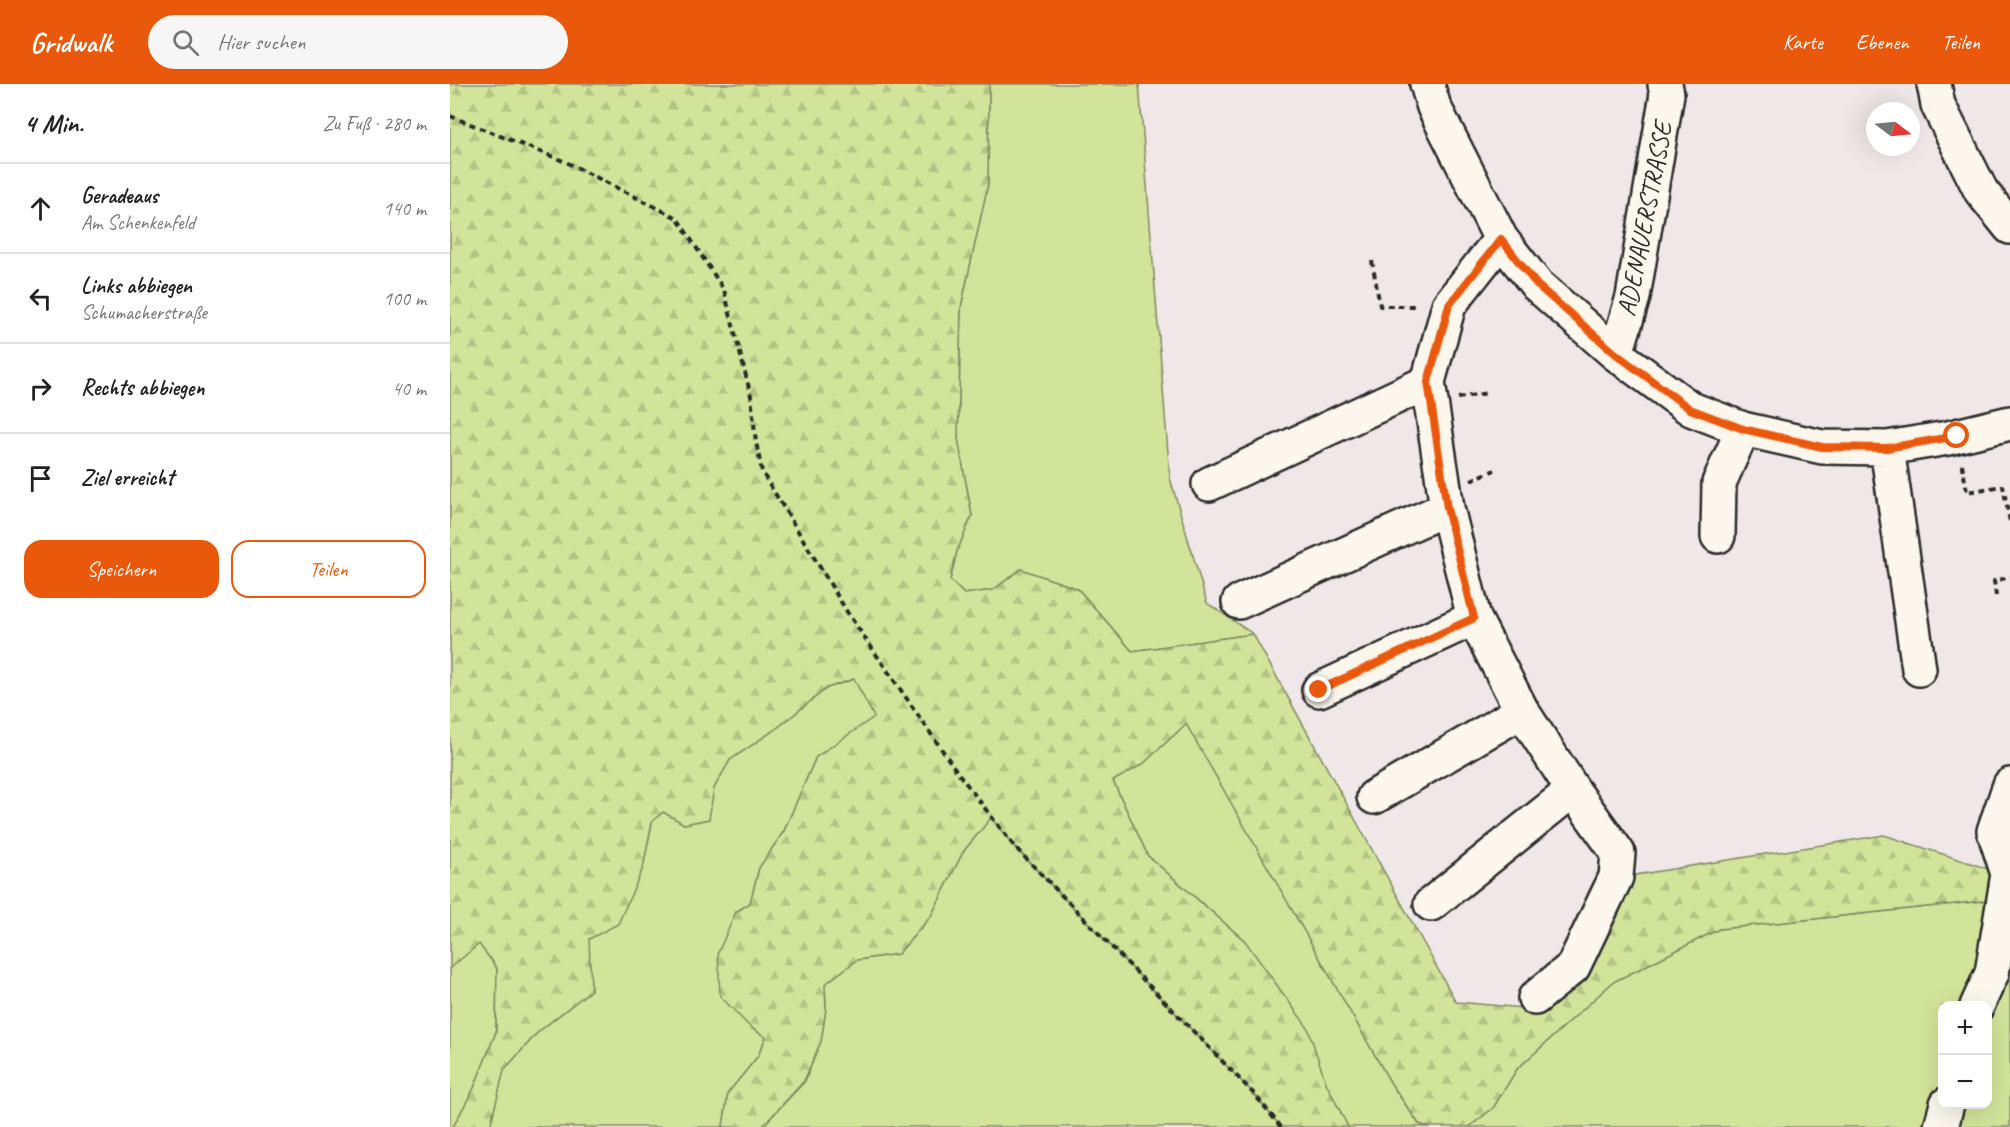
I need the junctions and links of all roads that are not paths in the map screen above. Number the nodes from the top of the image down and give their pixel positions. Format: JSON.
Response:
{"nodes":[{"id":1,"x":1427,"y":84,"type":"edge"},
{"id":2,"x":1665,"y":84,"type":"edge"},
{"id":3,"x":1934,"y":84,"type":"edge"},
{"id":4,"x":2010,"y":227,"type":"edge"},
{"id":5,"x":1501,"y":239,"type":"junction"},
{"id":6,"x":1616,"y":354,"type":"junction"},
{"id":7,"x":1428,"y":382,"type":"junction"},
{"id":8,"x":2010,"y":423,"type":"edge"},
{"id":9,"x":1743,"y":429,"type":"junction"},
{"id":10,"x":1887,"y":448,"type":"junction"},
{"id":11,"x":1209,"y":484,"type":"dead end"},
{"id":12,"x":1447,"y":508,"type":"junction"},
{"id":13,"x":1718,"y":536,"type":"dead end"},
{"id":14,"x":1239,"y":602,"type":"dead end"},
{"id":15,"x":1474,"y":618,"type":"junction"},
{"id":16,"x":1919,"y":669,"type":"dead end"},
{"id":17,"x":1319,"y":690,"type":"dead end"},
{"id":18,"x":1522,"y":711,"type":"junction"},
{"id":19,"x":2010,"y":785,"type":"edge"},
{"id":20,"x":1573,"y":790,"type":"junction"},
{"id":21,"x":1374,"y":797,"type":"dead end"},
{"id":22,"x":1431,"y":904,"type":"dead end"},
{"id":23,"x":1535,"y":998,"type":"dead end"},
{"id":24,"x":1979,"y":1001,"type":"edge"},
{"id":25,"x":1946,"y":1109,"type":"edge"},
{"id":26,"x":1941,"y":1127,"type":"edge"}],
"edges":[{"from":1,"to":5,"type":"street"},
{"from":2,"to":6,"type":"street","name":"ADENAUERSTRASSE"},
{"from":3,"to":4,"type":"street"},
{"from":5,"to":6,"type":"street"},
{"from":5,"to":7,"type":"street"},
{"from":6,"to":9,"type":"street"},
{"from":7,"to":11,"type":"street"},
{"from":7,"to":12,"type":"street"},
{"from":8,"to":10,"type":"street"},
{"from":9,"to":10,"type":"street"},
{"from":9,"to":13,"type":"street"},
{"from":10,"to":16,"type":"street"},
{"from":12,"to":14,"type":"street"},
{"from":12,"to":15,"type":"street"},
{"from":15,"to":17,"type":"street"},
{"from":15,"to":18,"type":"street"},
{"from":18,"to":20,"type":"street"},
{"from":18,"to":21,"type":"street"},
{"from":19,"to":24,"type":"street"},
{"from":20,"to":22,"type":"street"},
{"from":20,"to":23,"type":"street"},
{"from":25,"to":26,"type":"street"}]}
